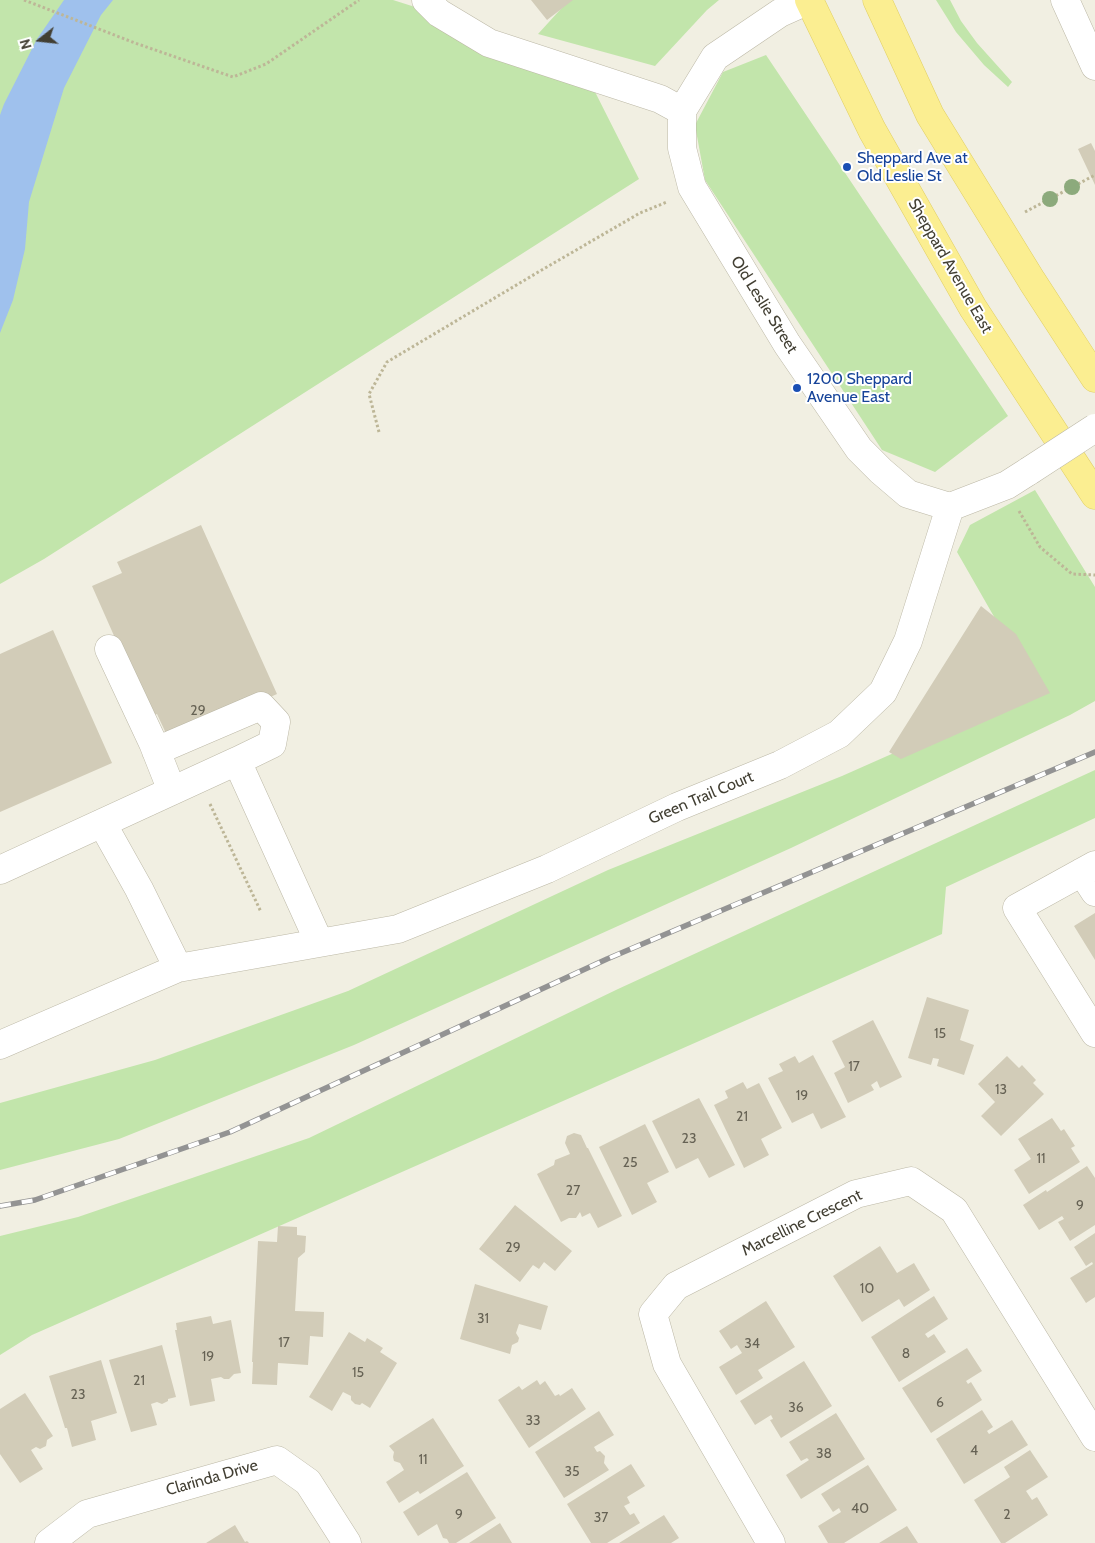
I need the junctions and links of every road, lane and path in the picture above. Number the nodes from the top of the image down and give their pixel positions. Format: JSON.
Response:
{"nodes":[{"id":1,"x":24,"y":0,"type":"edge"},
{"id":2,"x":359,"y":0,"type":"edge"},
{"id":3,"x":426,"y":0,"type":"edge"},
{"id":4,"x":809,"y":0,"type":"edge"},
{"id":5,"x":877,"y":0,"type":"edge"},
{"id":6,"x":1065,"y":0,"type":"edge"},
{"id":7,"x":1095,"y":66,"type":"edge"},
{"id":8,"x":682,"y":111,"type":"junction"},
{"id":9,"x":1095,"y":174,"type":"edge"},
{"id":10,"x":668,"y":201,"type":"dead end"},
{"id":11,"x":1025,"y":212,"type":"dead end"},
{"id":12,"x":1095,"y":378,"type":"edge"},
{"id":13,"x":1095,"y":428,"type":"edge"},
{"id":14,"x":379,"y":432,"type":"dead end"},
{"id":15,"x":1095,"y":495,"type":"edge"},
{"id":16,"x":950,"y":507,"type":"junction"},
{"id":17,"x":1019,"y":510,"type":"dead end"},
{"id":18,"x":1095,"y":575,"type":"edge"},
{"id":19,"x":109,"y":649,"type":"dead end"},
{"id":20,"x":156,"y":751,"type":"junction"},
{"id":21,"x":237,"y":761,"type":"junction"},
{"id":22,"x":172,"y":791,"type":"junction"},
{"id":23,"x":208,"y":799,"type":"dead end"},
{"id":24,"x":102,"y":823,"type":"junction"},
{"id":25,"x":0,"y":870,"type":"edge"},
{"id":26,"x":1091,"y":876,"type":"edge"},
{"id":27,"x":261,"y":912,"type":"dead end"},
{"id":28,"x":319,"y":942,"type":"junction"},
{"id":29,"x":178,"y":968,"type":"junction"},
{"id":30,"x":1095,"y":1033,"type":"edge"},
{"id":31,"x":0,"y":1045,"type":"edge"},
{"id":32,"x":1095,"y":1436,"type":"edge"},
{"id":33,"x":49,"y":1543,"type":"edge"},
{"id":34,"x":347,"y":1543,"type":"edge"},
{"id":35,"x":771,"y":1543,"type":"edge"}],
"edges":[{"from":1,"to":2,"type":"path"},
{"from":3,"to":8,"type":"street"},
{"from":4,"to":8,"type":"street"},
{"from":4,"to":15,"type":"main road","name":"Sheppard Avenue East"},
{"from":5,"to":12,"type":"main road"},
{"from":6,"to":7,"type":"street"},
{"from":8,"to":16,"type":"street","name":"Old Leslie Street"},
{"from":9,"to":11,"type":"path"},
{"from":10,"to":14,"type":"path"},
{"from":13,"to":16,"type":"street","bridge":true},
{"from":16,"to":28,"type":"street","name":"Green Trail Court"},
{"from":17,"to":18,"type":"path"},
{"from":19,"to":20,"type":"street"},
{"from":20,"to":21,"type":"street"},
{"from":20,"to":22,"type":"street"},
{"from":21,"to":22,"type":"street"},
{"from":21,"to":28,"type":"street"},
{"from":22,"to":24,"type":"street"},
{"from":23,"to":27,"type":"path"},
{"from":24,"to":25,"type":"street"},
{"from":24,"to":29,"type":"street"},
{"from":26,"to":30,"type":"street"},
{"from":28,"to":29,"type":"street","name":"Green Trail Court"},
{"from":29,"to":31,"type":"street","name":"Green Trail Court"},
{"from":32,"to":35,"type":"street","name":"Marcelline Crescent"},
{"from":33,"to":34,"type":"street","name":"Clarinda Drive"}]}
